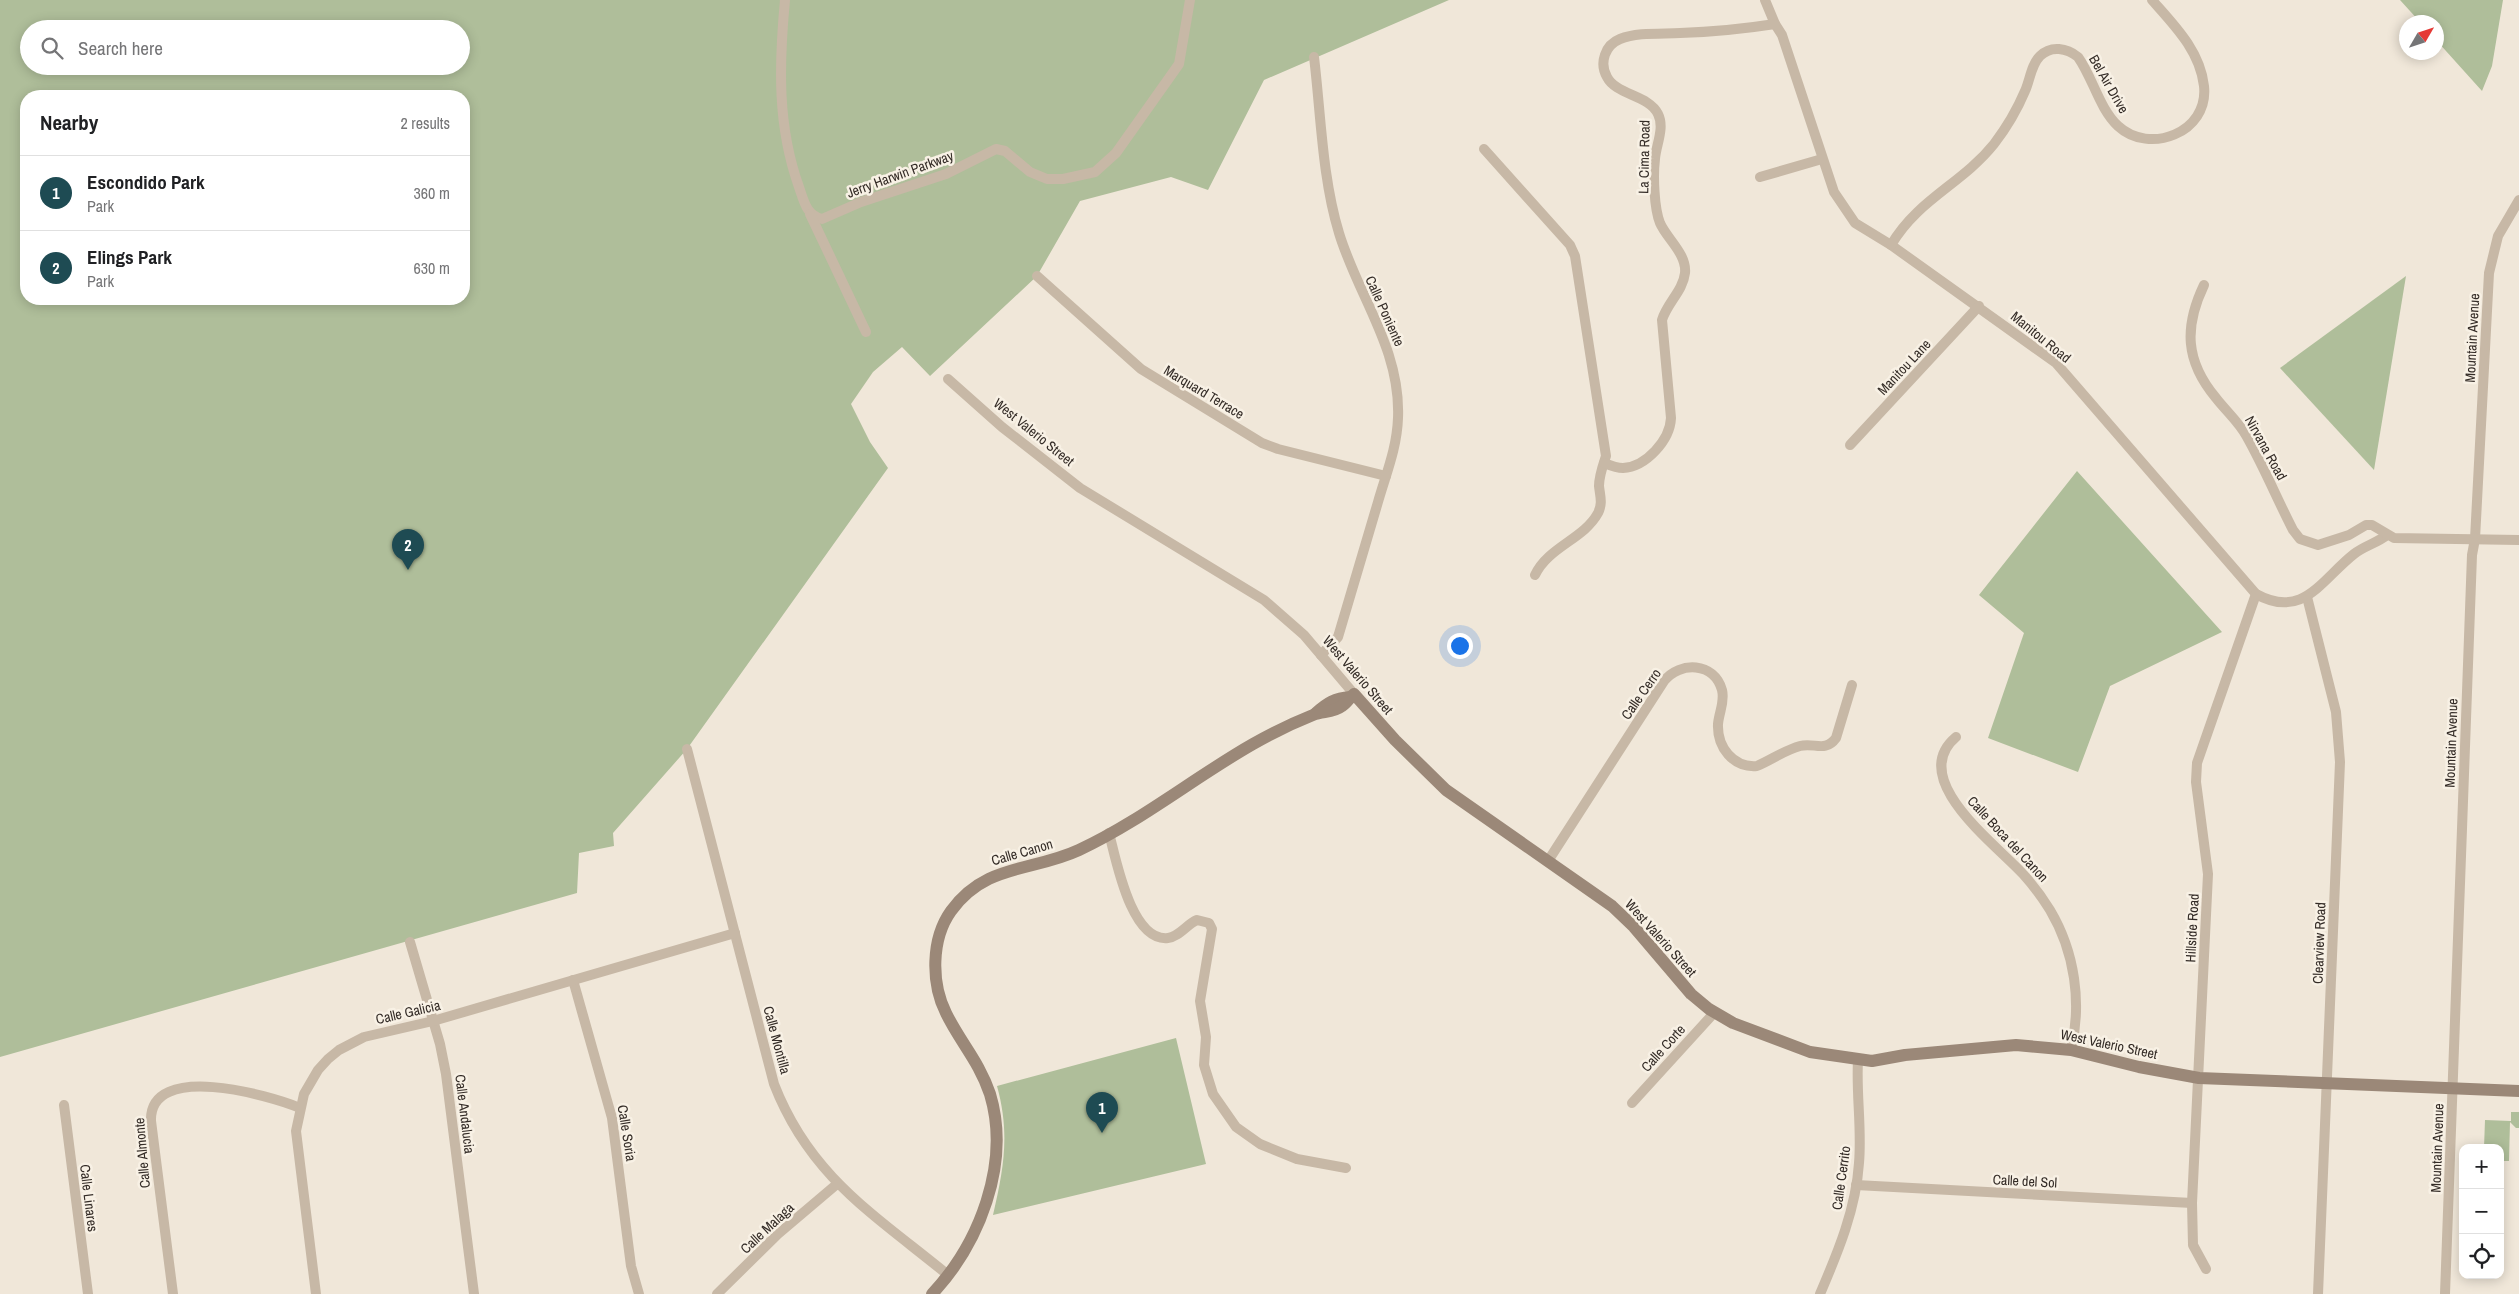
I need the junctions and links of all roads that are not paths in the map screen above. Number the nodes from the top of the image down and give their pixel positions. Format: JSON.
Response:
{"nodes":[{"id":1,"x":785,"y":0,"type":"edge"},
{"id":2,"x":1190,"y":0,"type":"edge"},
{"id":3,"x":1765,"y":0,"type":"edge"},
{"id":4,"x":2152,"y":0,"type":"edge"},
{"id":5,"x":1775,"y":24,"type":"junction"},
{"id":6,"x":1314,"y":57,"type":"dead end"},
{"id":7,"x":1484,"y":149,"type":"dead end"},
{"id":8,"x":1822,"y":159,"type":"junction"},
{"id":9,"x":1760,"y":177,"type":"dead end"},
{"id":10,"x":2519,"y":200,"type":"edge"},
{"id":11,"x":810,"y":214,"type":"junction"},
{"id":12,"x":1891,"y":245,"type":"junction"},
{"id":13,"x":1038,"y":276,"type":"dead end"},
{"id":14,"x":2204,"y":285,"type":"dead end"},
{"id":15,"x":1978,"y":306,"type":"junction"},
{"id":16,"x":866,"y":332,"type":"dead end"},
{"id":17,"x":948,"y":379,"type":"dead end"},
{"id":18,"x":1850,"y":446,"type":"dead end"},
{"id":19,"x":1604,"y":463,"type":"junction"},
{"id":20,"x":1386,"y":476,"type":"junction"},
{"id":21,"x":2387,"y":534,"type":"junction"},
{"id":22,"x":2475,"y":539,"type":"junction"},
{"id":23,"x":2519,"y":540,"type":"edge"},
{"id":24,"x":1535,"y":575,"type":"dead end"},
{"id":25,"x":2256,"y":594,"type":"junction"},
{"id":26,"x":2307,"y":597,"type":"junction"},
{"id":27,"x":1321,"y":655,"type":"junction"},
{"id":28,"x":1852,"y":685,"type":"dead end"},
{"id":29,"x":1352,"y":696,"type":"junction"},
{"id":30,"x":1956,"y":737,"type":"dead end"},
{"id":31,"x":687,"y":750,"type":"dead end"},
{"id":32,"x":1109,"y":833,"type":"junction"},
{"id":33,"x":1548,"y":861,"type":"junction"},
{"id":34,"x":735,"y":933,"type":"junction"},
{"id":35,"x":410,"y":942,"type":"dead end"},
{"id":36,"x":573,"y":980,"type":"junction"},
{"id":37,"x":1714,"y":1013,"type":"junction"},
{"id":38,"x":433,"y":1021,"type":"junction"},
{"id":39,"x":2072,"y":1050,"type":"junction"},
{"id":40,"x":1858,"y":1060,"type":"junction"},
{"id":41,"x":2199,"y":1078,"type":"junction"},
{"id":42,"x":2327,"y":1084,"type":"junction"},
{"id":43,"x":2453,"y":1088,"type":"junction"},
{"id":44,"x":2519,"y":1091,"type":"edge"},
{"id":45,"x":1632,"y":1103,"type":"dead end"},
{"id":46,"x":64,"y":1105,"type":"dead end"},
{"id":47,"x":300,"y":1108,"type":"junction"},
{"id":48,"x":1346,"y":1168,"type":"dead end"},
{"id":49,"x":837,"y":1184,"type":"junction"},
{"id":50,"x":1856,"y":1185,"type":"junction"},
{"id":51,"x":2192,"y":1203,"type":"junction"},
{"id":52,"x":2206,"y":1269,"type":"dead end"},
{"id":53,"x":948,"y":1275,"type":"junction"},
{"id":54,"x":88,"y":1294,"type":"edge"},
{"id":55,"x":173,"y":1294,"type":"edge"},
{"id":56,"x":316,"y":1294,"type":"edge"},
{"id":57,"x":474,"y":1294,"type":"edge"},
{"id":58,"x":639,"y":1294,"type":"edge"},
{"id":59,"x":717,"y":1294,"type":"edge"},
{"id":60,"x":932,"y":1294,"type":"edge"},
{"id":61,"x":1820,"y":1294,"type":"edge"},
{"id":62,"x":2318,"y":1294,"type":"edge"},
{"id":63,"x":2445,"y":1294,"type":"edge"}],
"edges":[{"from":1,"to":11,"type":"street"},
{"from":2,"to":11,"type":"street","name":"Jerry Harwin Parkway"},
{"from":3,"to":5,"type":"street","name":"Manitou Road"},
{"from":4,"to":12,"type":"street","name":"Bel Air Drive"},
{"from":5,"to":8,"type":"street","name":"Manitou Road"},
{"from":5,"to":19,"type":"street","name":"La Cima Road"},
{"from":6,"to":20,"type":"street","name":"Calle Poniente"},
{"from":7,"to":19,"type":"street"},
{"from":8,"to":9,"type":"street"},
{"from":8,"to":12,"type":"street","name":"Manitou Road"},
{"from":10,"to":22,"type":"street","name":"Mountain Avenue"},
{"from":11,"to":16,"type":"street"},
{"from":12,"to":15,"type":"street","name":"Manitou Road"},
{"from":13,"to":20,"type":"street","name":"Marquard Terrace"},
{"from":14,"to":21,"type":"street","name":"Nirvana Road"},
{"from":15,"to":18,"type":"street","name":"Manitou Lane"},
{"from":15,"to":25,"type":"street","name":"Manitou Road"},
{"from":17,"to":27,"type":"street","name":"West Valerio Street"},
{"from":19,"to":24,"type":"street"},
{"from":20,"to":27,"type":"street","name":"Calle Poniente"},
{"from":21,"to":22,"type":"street","name":"Nirvana Road"},
{"from":21,"to":26,"type":"street","name":"Manitou Road"},
{"from":22,"to":23,"type":"street","name":"Nirvana Road"},
{"from":22,"to":43,"type":"street","name":"Mountain Avenue"},
{"from":25,"to":26,"type":"street","name":"Manitou Road"},
{"from":25,"to":41,"type":"street","name":"Hillside Road"},
{"from":26,"to":42,"type":"street","name":"Clearview Road"},
{"from":27,"to":29,"type":"street","name":"West Valerio Street"},
{"from":28,"to":33,"type":"street","name":"Calle Cerro"},
{"from":29,"to":32,"type":"street","name":"Calle Canon"},
{"from":29,"to":33,"type":"street","name":"West Valerio Street"},
{"from":30,"to":39,"type":"street","name":"Calle Boca del Canon"},
{"from":31,"to":34,"type":"street","name":"Calle Montilla"},
{"from":32,"to":48,"type":"street"},
{"from":32,"to":53,"type":"street","name":"Calle Canon"},
{"from":33,"to":37,"type":"street","name":"West Valerio Street"},
{"from":34,"to":36,"type":"street","name":"Calle Galicia"},
{"from":34,"to":49,"type":"street","name":"Calle Montilla"},
{"from":35,"to":38,"type":"street","name":"Calle Andalucia"},
{"from":36,"to":38,"type":"street","name":"Calle Galicia"},
{"from":36,"to":58,"type":"street","name":"Calle Soria"},
{"from":37,"to":40,"type":"street","name":"West Valerio Street"},
{"from":37,"to":45,"type":"street","name":"Calle Corte"},
{"from":38,"to":47,"type":"street","name":"Calle Galicia"},
{"from":38,"to":57,"type":"street","name":"Calle Andalucia"},
{"from":39,"to":40,"type":"street","name":"West Valerio Street"},
{"from":39,"to":41,"type":"street","name":"West Valerio Street"},
{"from":40,"to":50,"type":"street","name":"Calle Cerrito"},
{"from":41,"to":42,"type":"street","name":"West Valerio Street"},
{"from":41,"to":51,"type":"street","name":"Hillside Road"},
{"from":42,"to":43,"type":"street","name":"West Valerio Street"},
{"from":42,"to":62,"type":"street","name":"Clearview Road"},
{"from":43,"to":44,"type":"street","name":"West Valerio Street"},
{"from":43,"to":63,"type":"street","name":"Mountain Avenue"},
{"from":46,"to":54,"type":"street","name":"Calle Linares"},
{"from":47,"to":55,"type":"street","name":"Calle Almonte"},
{"from":47,"to":56,"type":"street","name":"Calle Galicia"},
{"from":49,"to":53,"type":"street","name":"Calle Montilla"},
{"from":49,"to":59,"type":"street","name":"Calle Malaga"},
{"from":50,"to":51,"type":"street","name":"Calle del Sol"},
{"from":50,"to":61,"type":"street","name":"Calle Cerrito"},
{"from":51,"to":52,"type":"street","name":"Hillside Road"},
{"from":53,"to":60,"type":"street","name":"Calle Canon"}]}
